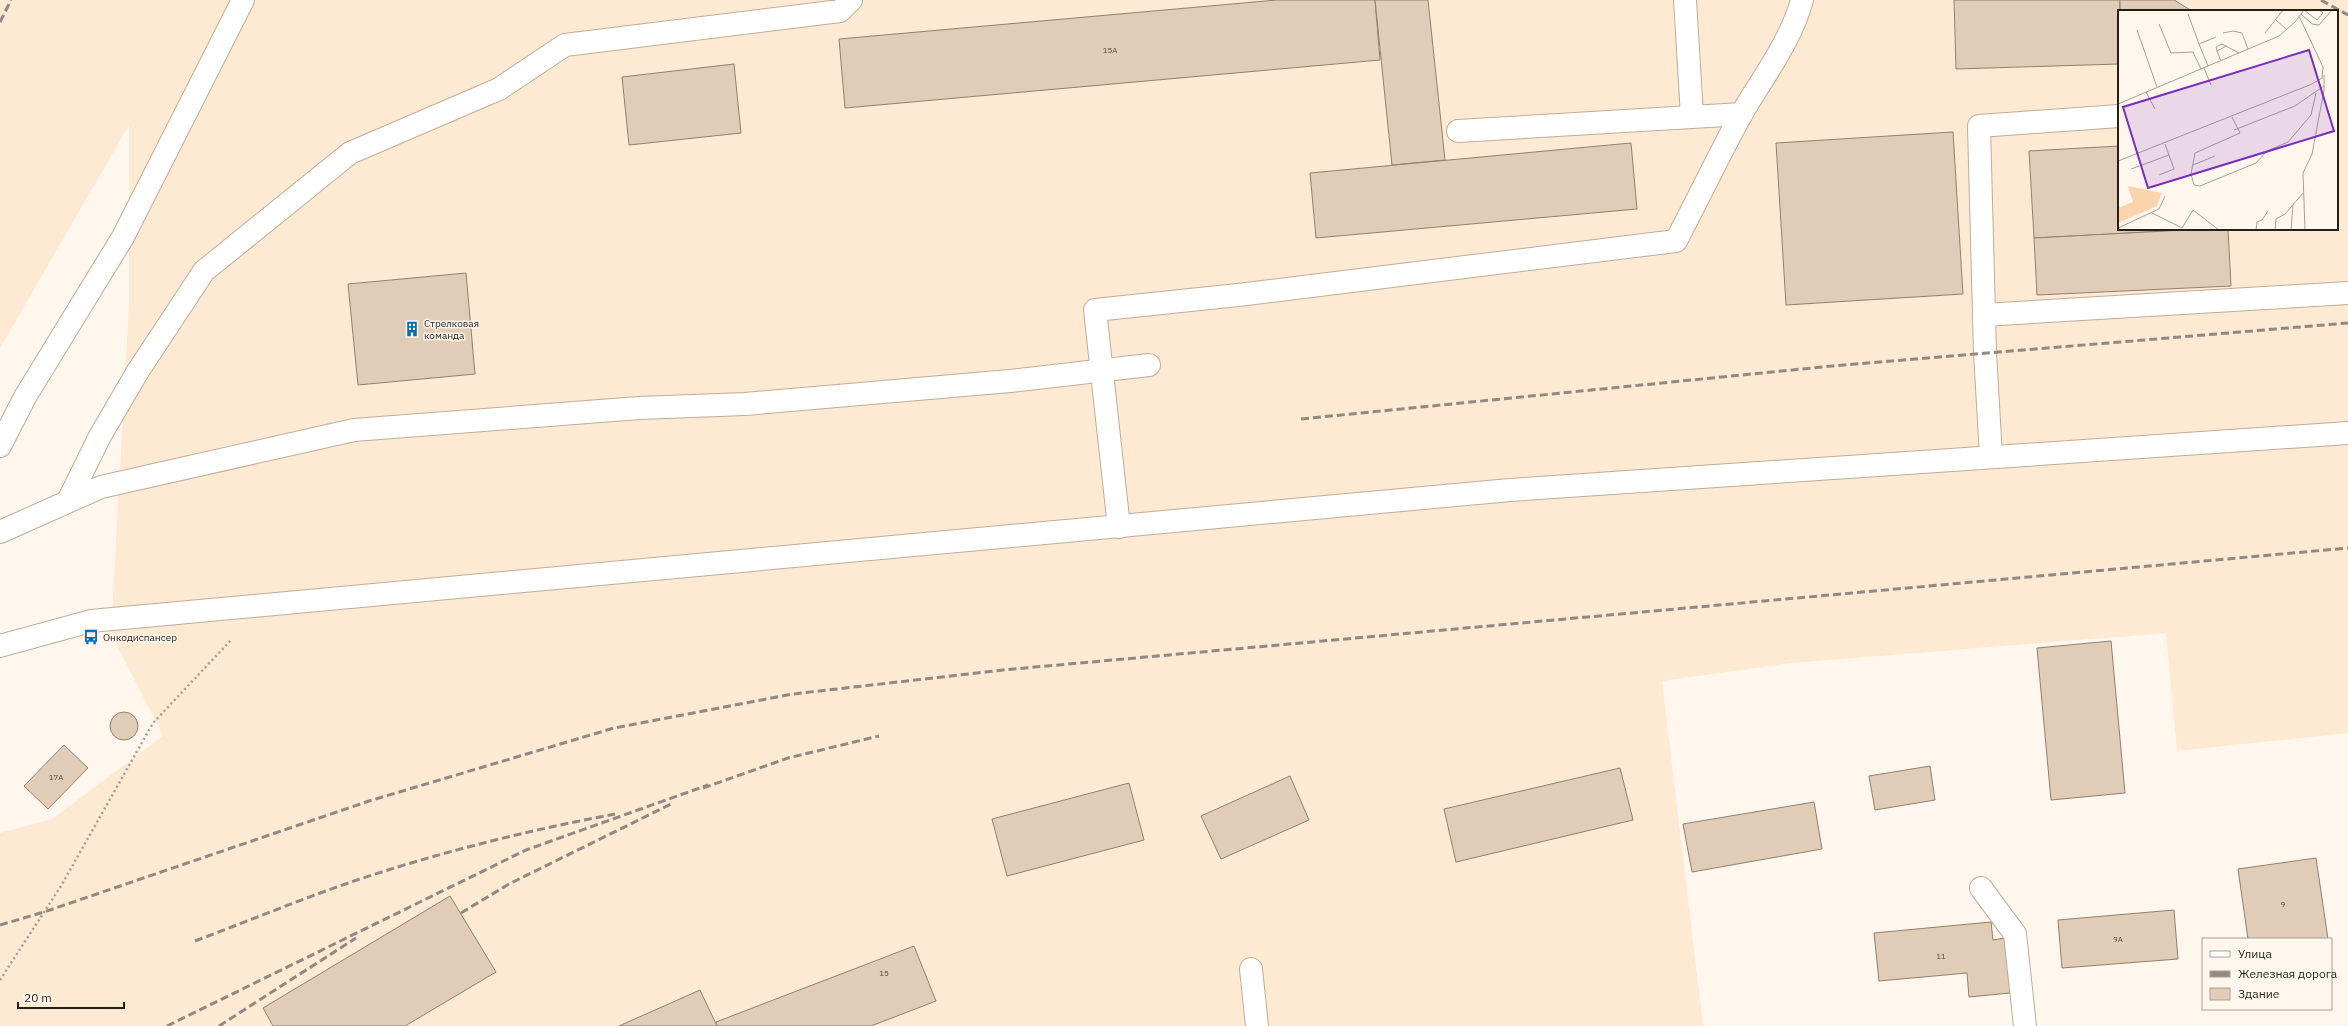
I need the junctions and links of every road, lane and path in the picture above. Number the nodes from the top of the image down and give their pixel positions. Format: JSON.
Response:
{"nodes":[{"id":1,"x":243,"y":0,"type":"edge"},
{"id":2,"x":851,"y":0,"type":"edge"},
{"id":3,"x":1685,"y":0,"type":"edge"},
{"id":4,"x":1802,"y":0,"type":"edge"},
{"id":5,"x":1742,"y":114,"type":"junction"},
{"id":6,"x":1692,"y":116,"type":"junction"},
{"id":7,"x":2118,"y":116,"type":"edge"},
{"id":8,"x":1458,"y":131,"type":"dead end"},
{"id":9,"x":2348,"y":293,"type":"edge"},
{"id":10,"x":1984,"y":315,"type":"junction"},
{"id":11,"x":1149,"y":365,"type":"dead end"},
{"id":12,"x":1101,"y":370,"type":"junction"},
{"id":13,"x":2348,"y":433,"type":"edge"},
{"id":14,"x":0,"y":446,"type":"edge"},
{"id":15,"x":1991,"y":456,"type":"junction"},
{"id":16,"x":68,"y":501,"type":"junction"},
{"id":17,"x":1119,"y":527,"type":"junction"},
{"id":18,"x":0,"y":532,"type":"edge"},
{"id":19,"x":262,"y":606,"type":"junction"},
{"id":20,"x":0,"y":646,"type":"edge"},
{"id":21,"x":1981,"y":888,"type":"dead end"},
{"id":22,"x":1251,"y":970,"type":"dead end"},
{"id":23,"x":0,"y":980,"type":"edge"},
{"id":24,"x":1257,"y":1026,"type":"edge"},
{"id":25,"x":2024,"y":1026,"type":"edge"}],
"edges":[{"from":1,"to":14,"type":"lane"},
{"from":2,"to":16,"type":"lane"},
{"from":3,"to":6,"type":"lane"},
{"from":4,"to":5,"type":"lane"},
{"from":5,"to":6,"type":"lane"},
{"from":5,"to":12,"type":"lane"},
{"from":6,"to":8,"type":"lane"},
{"from":7,"to":10,"type":"lane"},
{"from":9,"to":10,"type":"lane"},
{"from":10,"to":15,"type":"lane"},
{"from":11,"to":12,"type":"lane"},
{"from":12,"to":16,"type":"lane"},
{"from":12,"to":17,"type":"lane"},
{"from":13,"to":15,"type":"lane"},
{"from":15,"to":17,"type":"lane"},
{"from":16,"to":18,"type":"lane"},
{"from":17,"to":19,"type":"lane"},
{"from":19,"to":20,"type":"lane"},
{"from":19,"to":23,"type":"path"},
{"from":21,"to":25,"type":"lane"},
{"from":22,"to":24,"type":"lane"}]}
